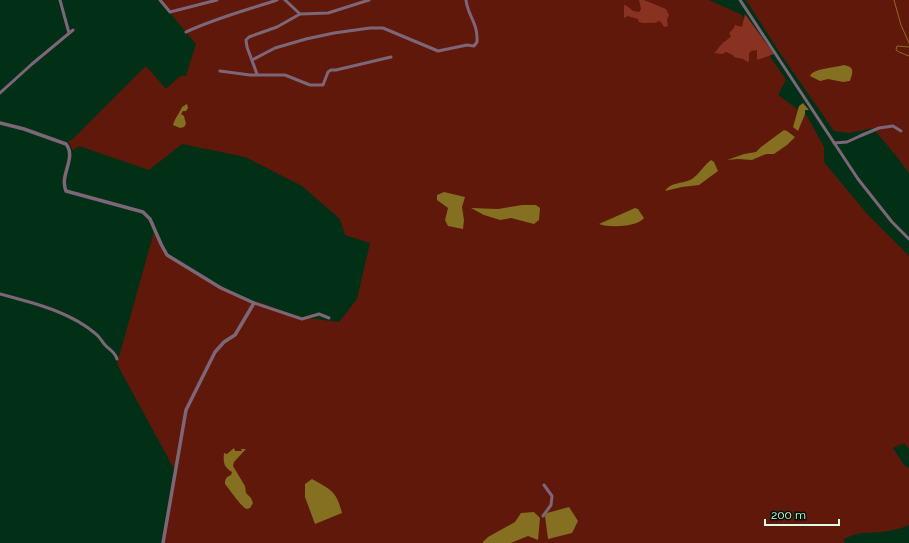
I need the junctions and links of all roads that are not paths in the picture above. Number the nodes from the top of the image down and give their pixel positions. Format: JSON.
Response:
{"nodes":[{"id":1,"x":60,"y":0,"type":"edge"},
{"id":2,"x":160,"y":0,"type":"edge"},
{"id":3,"x":217,"y":0,"type":"edge"},
{"id":4,"x":278,"y":0,"type":"edge"},
{"id":5,"x":285,"y":0,"type":"edge"},
{"id":6,"x":369,"y":0,"type":"edge"},
{"id":7,"x":466,"y":0,"type":"edge"},
{"id":8,"x":740,"y":0,"type":"edge"},
{"id":9,"x":300,"y":14,"type":"junction"},
{"id":10,"x":73,"y":30,"type":"dead end"},
{"id":11,"x":186,"y":32,"type":"dead end"},
{"id":12,"x":69,"y":33,"type":"junction"},
{"id":13,"x":391,"y":57,"type":"dead end"},
{"id":14,"x":252,"y":60,"type":"junction"},
{"id":15,"x":220,"y":71,"type":"dead end"},
{"id":16,"x":257,"y":74,"type":"junction"},
{"id":17,"x":0,"y":93,"type":"edge"},
{"id":18,"x":0,"y":123,"type":"edge"},
{"id":19,"x":901,"y":131,"type":"dead end"},
{"id":20,"x":834,"y":143,"type":"junction"},
{"id":21,"x":909,"y":239,"type":"edge"},
{"id":22,"x":0,"y":294,"type":"edge"},
{"id":23,"x":254,"y":303,"type":"junction"},
{"id":24,"x":330,"y":318,"type":"dead end"},
{"id":25,"x":118,"y":359,"type":"dead end"},
{"id":26,"x":544,"y":485,"type":"dead end"},
{"id":27,"x":542,"y":516,"type":"dead end"},
{"id":28,"x":163,"y":543,"type":"edge"}],
"edges":[{"from":1,"to":12,"type":"street"},
{"from":2,"to":3,"type":"street"},
{"from":4,"to":11,"type":"street"},
{"from":5,"to":9,"type":"street"},
{"from":6,"to":9,"type":"street"},
{"from":7,"to":14,"type":"street"},
{"from":8,"to":20,"type":"street"},
{"from":9,"to":14,"type":"street"},
{"from":10,"to":12,"type":"street"},
{"from":12,"to":17,"type":"street"},
{"from":13,"to":16,"type":"street"},
{"from":14,"to":16,"type":"street"},
{"from":15,"to":16,"type":"street"},
{"from":18,"to":23,"type":"street"},
{"from":19,"to":20,"type":"street"},
{"from":20,"to":21,"type":"street"},
{"from":22,"to":25,"type":"street"},
{"from":23,"to":24,"type":"street"},
{"from":23,"to":28,"type":"street"},
{"from":26,"to":27,"type":"street"}]}
